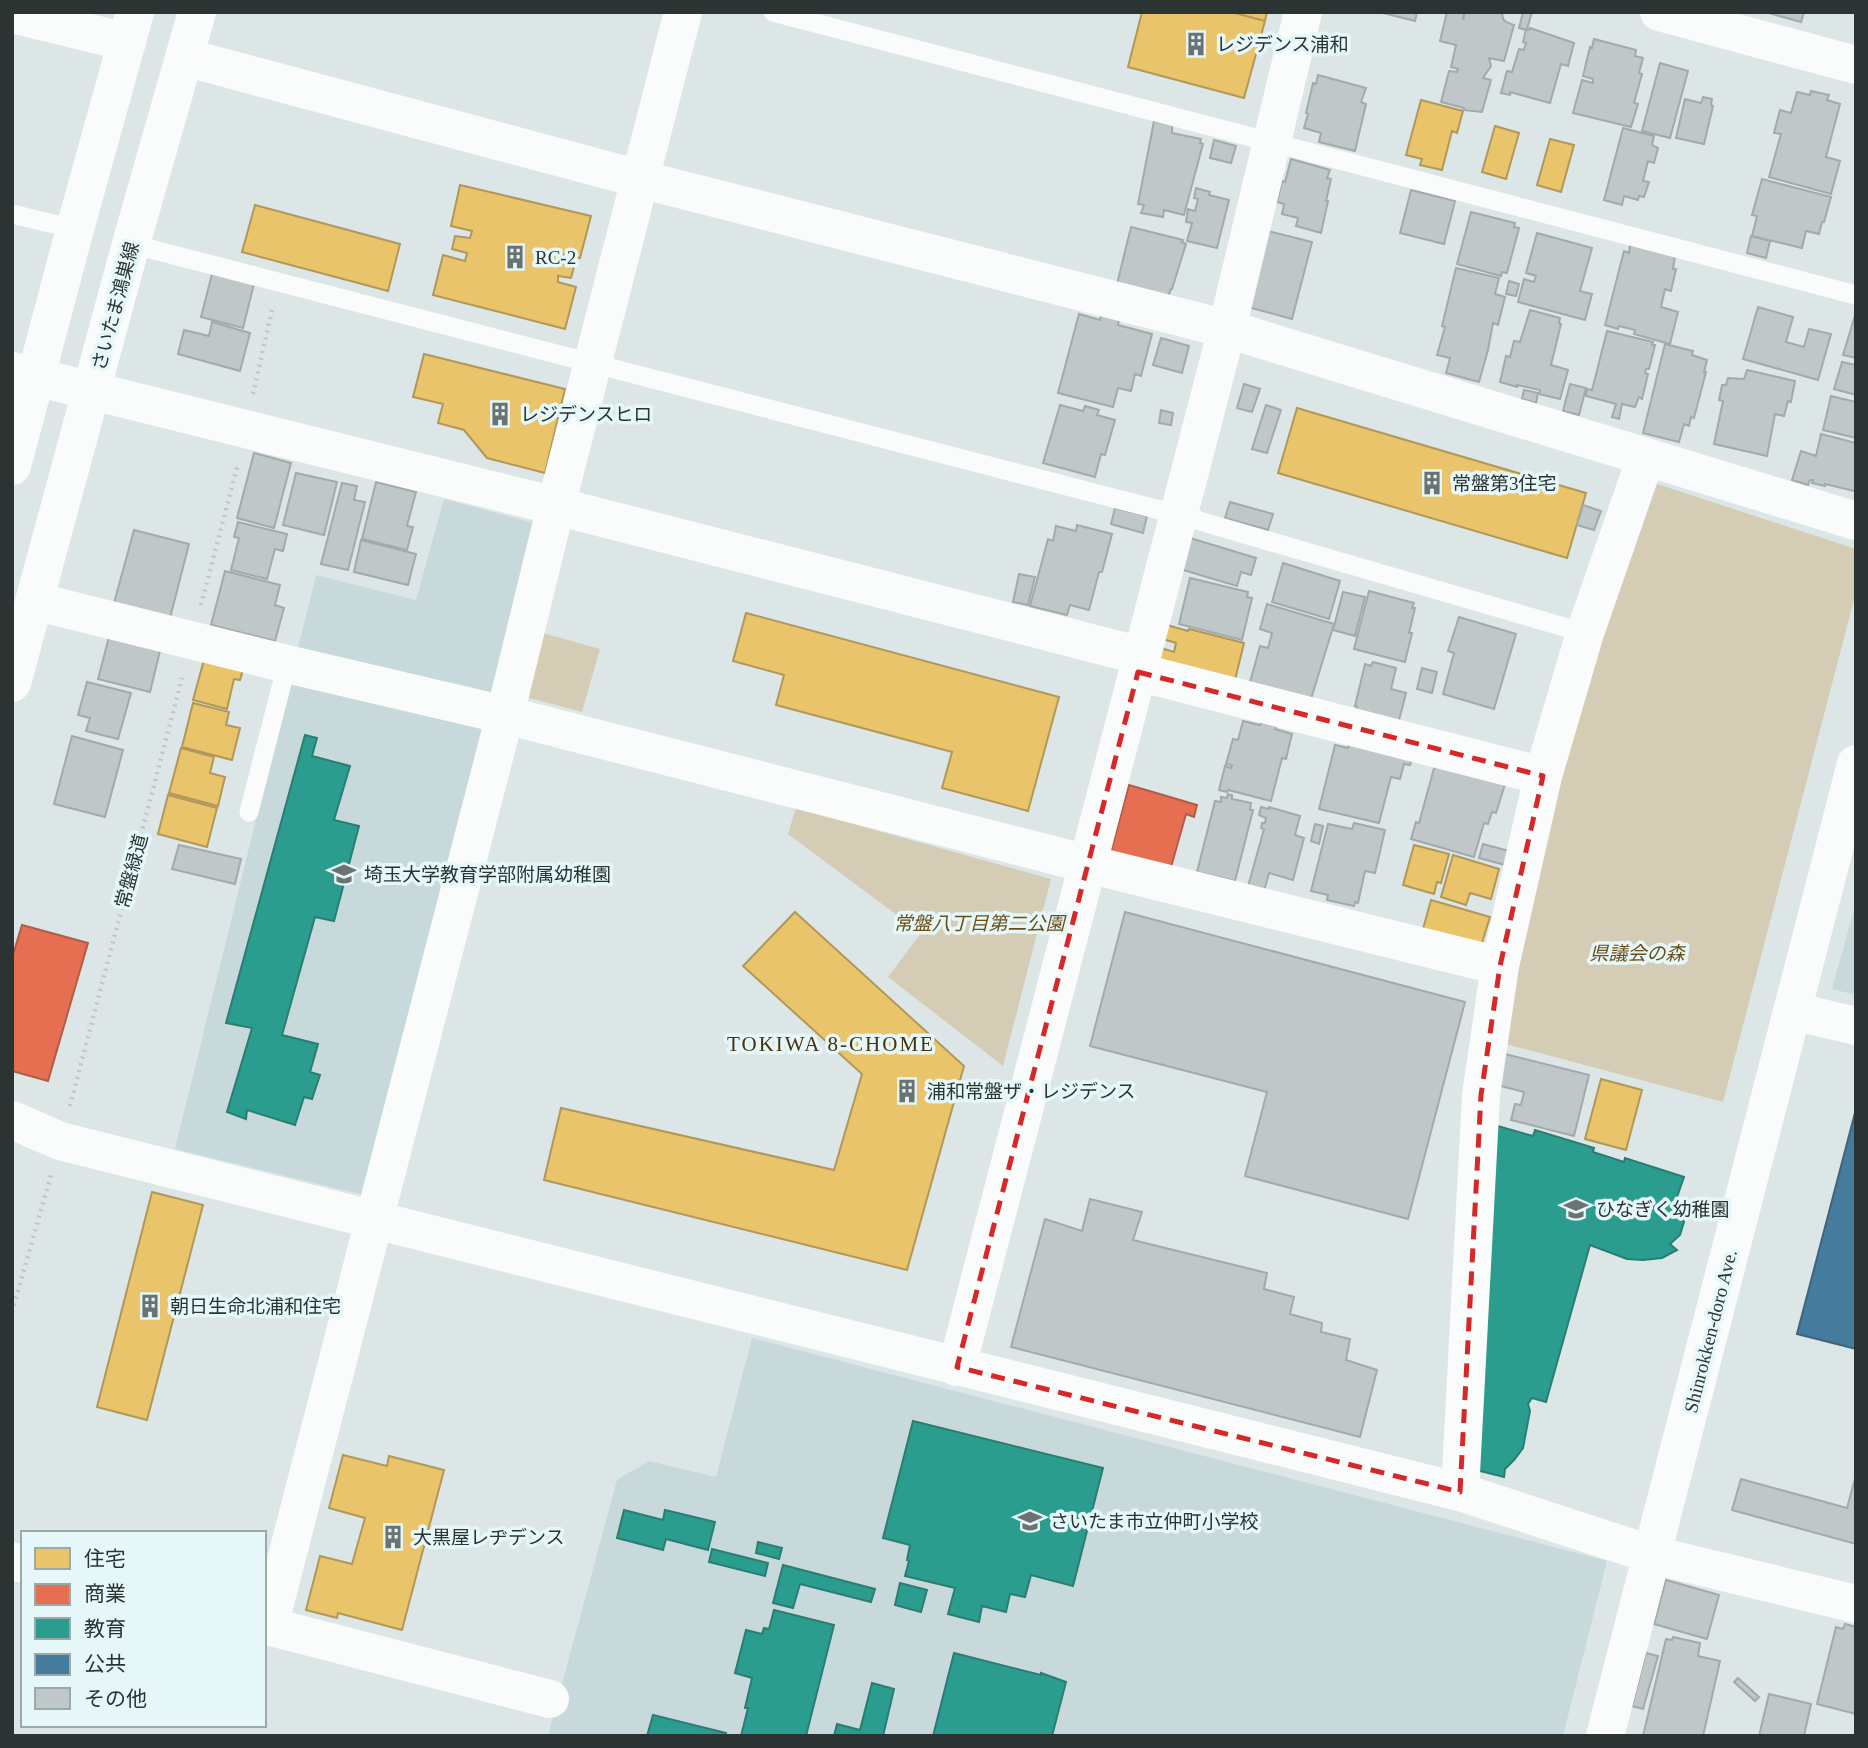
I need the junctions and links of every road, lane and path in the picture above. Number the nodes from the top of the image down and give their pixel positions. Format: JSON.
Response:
{"nodes":[{"id":1,"x":197,"y":12,"type":"edge"},
{"id":2,"x":683,"y":12,"type":"edge"},
{"id":3,"x":773,"y":12,"type":"edge"},
{"id":4,"x":1303,"y":12,"type":"edge"},
{"id":5,"x":1659,"y":12,"type":"edge"},
{"id":6,"x":12,"y":14,"type":"edge"},
{"id":7,"x":131,"y":27,"type":"edge"},
{"id":8,"x":184,"y":57,"type":"junction"},
{"id":9,"x":1856,"y":65,"type":"edge"},
{"id":10,"x":1271,"y":141,"type":"junction"},
{"id":11,"x":640,"y":179,"type":"junction"},
{"id":12,"x":12,"y":214,"type":"edge"},
{"id":13,"x":75,"y":229,"type":"junction"},
{"id":14,"x":131,"y":244,"type":"junction"},
{"id":15,"x":279,"y":282,"type":"junction"},
{"id":16,"x":1856,"y":295,"type":"edge"},
{"id":17,"x":1227,"y":329,"type":"junction"},
{"id":18,"x":593,"y":363,"type":"junction"},
{"id":19,"x":25,"y":374,"type":"edge"},
{"id":20,"x":92,"y":391,"type":"junction"},
{"id":21,"x":249,"y":414,"type":"junction"},
{"id":22,"x":1646,"y":457,"type":"junction"},
{"id":23,"x":12,"y":466,"type":"edge"},
{"id":24,"x":556,"y":506,"type":"junction"},
{"id":25,"x":1179,"y":515,"type":"junction"},
{"id":26,"x":1856,"y":521,"type":"edge"},
{"id":27,"x":34,"y":601,"type":"junction"},
{"id":28,"x":1585,"y":634,"type":"junction"},
{"id":29,"x":192,"y":641,"type":"junction"},
{"id":30,"x":287,"y":664,"type":"junction"},
{"id":31,"x":1140,"y":664,"type":"junction"},
{"id":32,"x":12,"y":683,"type":"edge"},
{"id":33,"x":505,"y":715,"type":"junction"},
{"id":34,"x":1856,"y":764,"type":"edge"},
{"id":35,"x":1543,"y":776,"type":"junction"},
{"id":36,"x":249,"y":812,"type":"dead end"},
{"id":37,"x":1088,"y":864,"type":"junction"},
{"id":38,"x":1500,"y":966,"type":"junction"},
{"id":39,"x":1792,"y":1011,"type":"junction"},
{"id":40,"x":1856,"y":1026,"type":"edge"},
{"id":41,"x":12,"y":1120,"type":"edge"},
{"id":42,"x":60,"y":1141,"type":"junction"},
{"id":43,"x":373,"y":1218,"type":"junction"},
{"id":44,"x":12,"y":1312,"type":"edge"},
{"id":45,"x":957,"y":1367,"type":"junction"},
{"id":46,"x":1460,"y":1492,"type":"junction"},
{"id":47,"x":1653,"y":1555,"type":"junction"},
{"id":48,"x":1856,"y":1604,"type":"edge"},
{"id":49,"x":267,"y":1625,"type":"edge"},
{"id":50,"x":550,"y":1699,"type":"dead end"},
{"id":51,"x":1605,"y":1736,"type":"edge"}],
"edges":[{"from":1,"to":8,"type":"street","name":"さいたま鴻巣線"},
{"from":2,"to":11,"type":"street"},
{"from":3,"to":10,"type":"lane"},
{"from":4,"to":10,"type":"street"},
{"from":5,"to":9,"type":"street"},
{"from":6,"to":7,"type":"street"},
{"from":7,"to":13,"type":"street"},
{"from":8,"to":11,"type":"street"},
{"from":8,"to":14,"type":"street","name":"さいたま鴻巣線"},
{"from":10,"to":16,"type":"lane"},
{"from":10,"to":17,"type":"street"},
{"from":11,"to":17,"type":"street"},
{"from":11,"to":18,"type":"street"},
{"from":12,"to":13,"type":"lane"},
{"from":13,"to":19,"type":"street"},
{"from":14,"to":15,"type":"lane"},
{"from":14,"to":20,"type":"street","name":"さいたま鴻巣線"},
{"from":15,"to":18,"type":"lane"},
{"from":15,"to":21,"type":"path","name":"常盤緑道"},
{"from":17,"to":22,"type":"street"},
{"from":17,"to":25,"type":"street"},
{"from":18,"to":24,"type":"street"},
{"from":18,"to":25,"type":"lane"},
{"from":19,"to":20,"type":"street"},
{"from":19,"to":23,"type":"street"},
{"from":20,"to":21,"type":"street"},
{"from":20,"to":27,"type":"street","name":"さいたま鴻巣線"},
{"from":21,"to":24,"type":"street"},
{"from":21,"to":29,"type":"path","name":"常盤緑道"},
{"from":22,"to":26,"type":"street"},
{"from":22,"to":28,"type":"street"},
{"from":24,"to":31,"type":"street"},
{"from":24,"to":33,"type":"street"},
{"from":25,"to":28,"type":"lane"},
{"from":25,"to":31,"type":"street"},
{"from":27,"to":29,"type":"street"},
{"from":27,"to":32,"type":"street","name":"さいたま鴻巣線"},
{"from":28,"to":35,"type":"street"},
{"from":29,"to":30,"type":"street"},
{"from":29,"to":42,"type":"path","name":"常盤緑道"},
{"from":30,"to":33,"type":"street"},
{"from":30,"to":36,"type":"lane"},
{"from":31,"to":35,"type":"street"},
{"from":31,"to":37,"type":"street"},
{"from":33,"to":37,"type":"street"},
{"from":33,"to":43,"type":"street"},
{"from":34,"to":39,"type":"street","name":"Shinrokken-doro Ave."},
{"from":35,"to":38,"type":"street"},
{"from":37,"to":38,"type":"street"},
{"from":37,"to":45,"type":"street"},
{"from":38,"to":46,"type":"street"},
{"from":39,"to":40,"type":"street"},
{"from":39,"to":47,"type":"street","name":"Shinrokken-doro Ave."},
{"from":41,"to":42,"type":"street"},
{"from":42,"to":43,"type":"street"},
{"from":42,"to":44,"type":"path","name":"常盤緑道"},
{"from":43,"to":45,"type":"street"},
{"from":43,"to":49,"type":"street"},
{"from":45,"to":46,"type":"street"},
{"from":46,"to":47,"type":"street"},
{"from":47,"to":48,"type":"street"},
{"from":47,"to":51,"type":"street","name":"Shinrokken-doro Ave."},
{"from":49,"to":50,"type":"street"}]}
